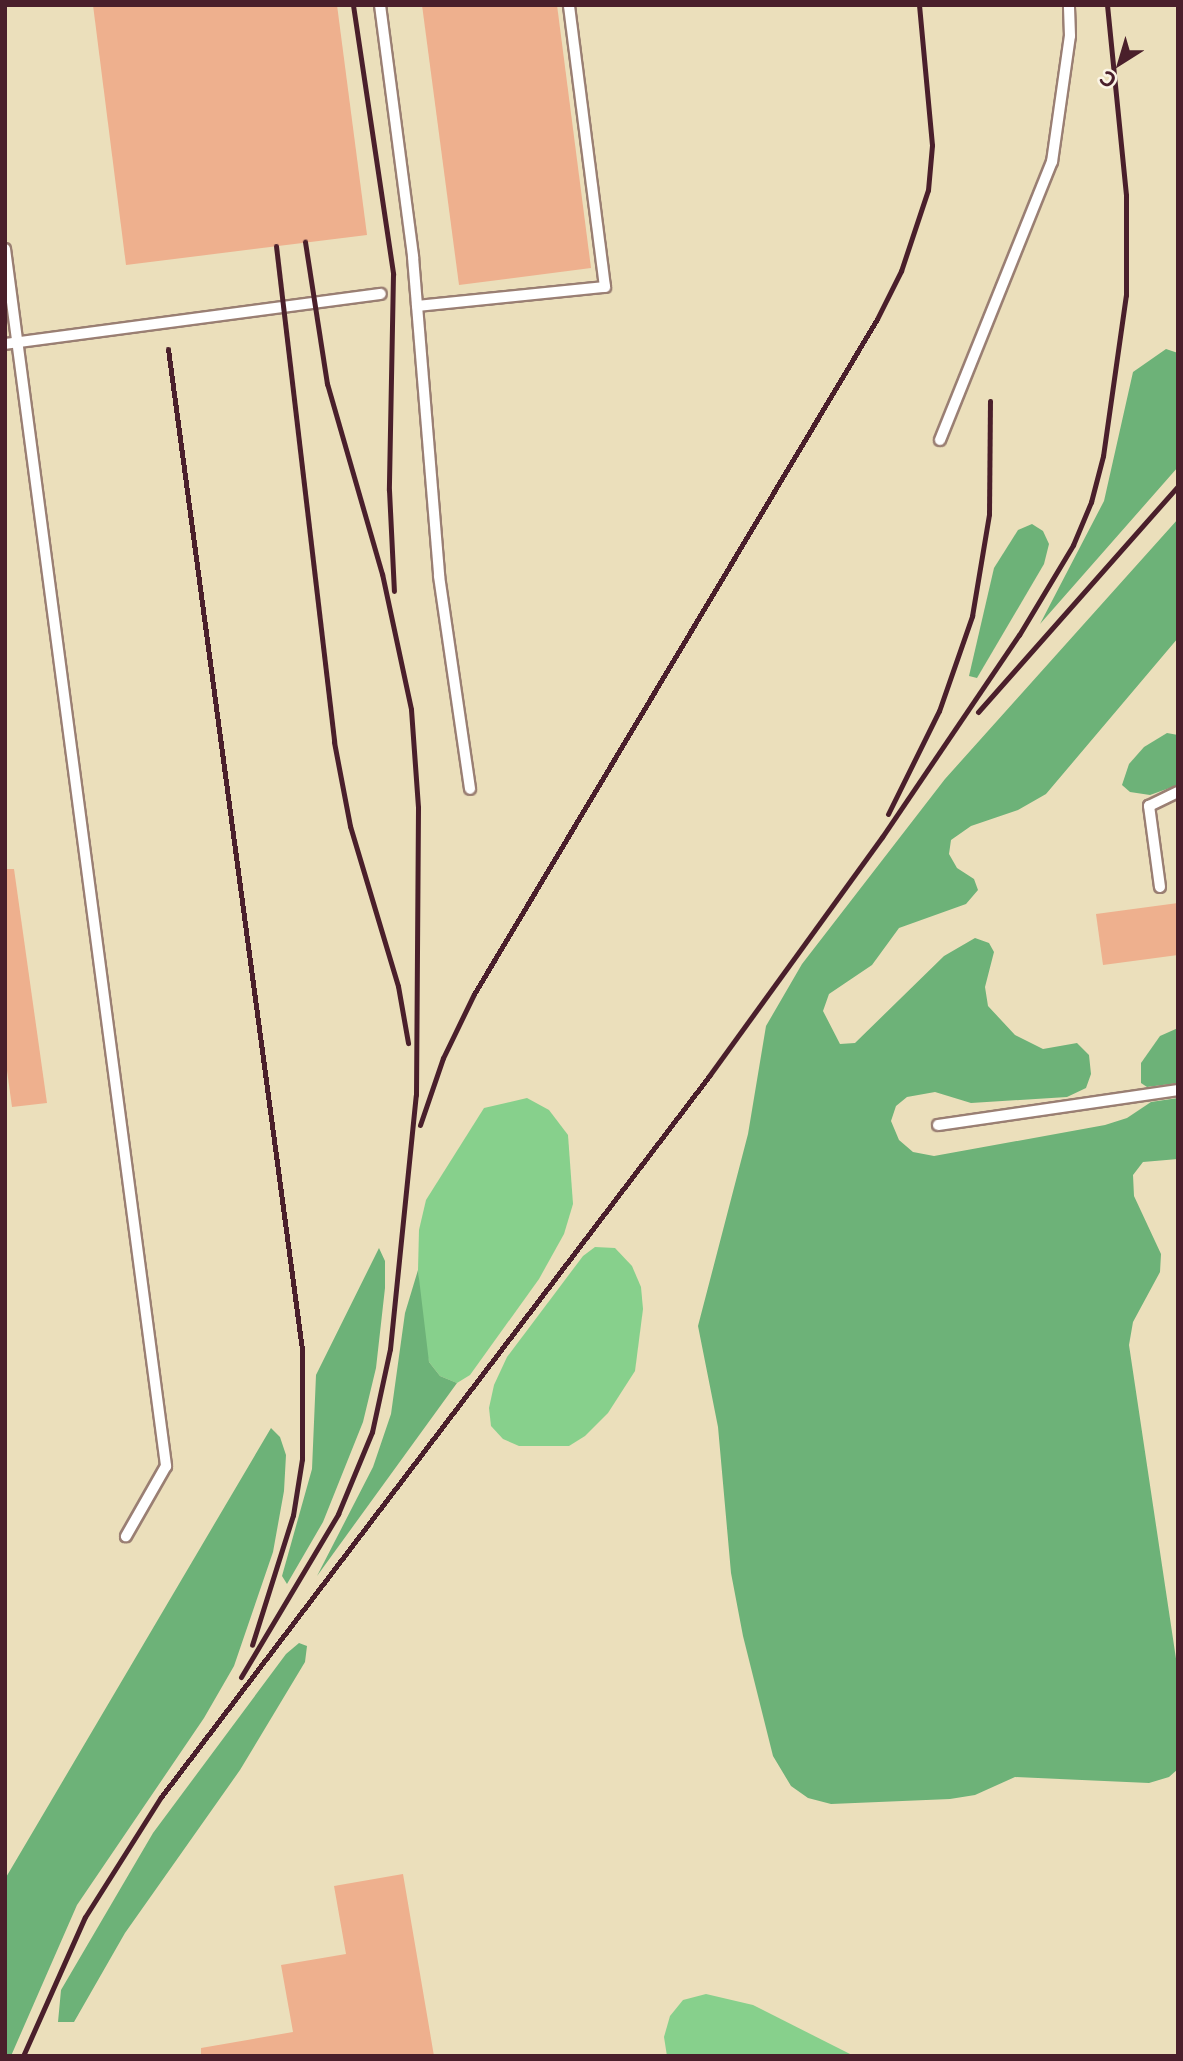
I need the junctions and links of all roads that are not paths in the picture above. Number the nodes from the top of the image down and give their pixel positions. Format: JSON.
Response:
{"nodes":[{"id":1,"x":380,"y":5,"type":"edge"},
{"id":2,"x":569,"y":5,"type":"edge"},
{"id":3,"x":1069,"y":5,"type":"edge"},
{"id":4,"x":5,"y":249,"type":"edge"},
{"id":5,"x":381,"y":294,"type":"dead end"},
{"id":6,"x":417,"y":306,"type":"junction"},
{"id":7,"x":18,"y":342,"type":"junction"},
{"id":8,"x":5,"y":344,"type":"edge"},
{"id":9,"x":940,"y":440,"type":"dead end"},
{"id":10,"x":470,"y":789,"type":"dead end"},
{"id":11,"x":1178,"y":792,"type":"edge"},
{"id":12,"x":1160,"y":887,"type":"dead end"},
{"id":13,"x":1178,"y":1090,"type":"edge"},
{"id":14,"x":938,"y":1125,"type":"dead end"},
{"id":15,"x":126,"y":1535,"type":"dead end"}],
"edges":[{"from":1,"to":6,"type":"lane"},
{"from":2,"to":6,"type":"lane"},
{"from":3,"to":9,"type":"lane"},
{"from":4,"to":7,"type":"lane"},
{"from":5,"to":7,"type":"lane"},
{"from":6,"to":10,"type":"lane"},
{"from":7,"to":8,"type":"lane"},
{"from":7,"to":15,"type":"lane"},
{"from":11,"to":12,"type":"lane"},
{"from":13,"to":14,"type":"lane"}]}
